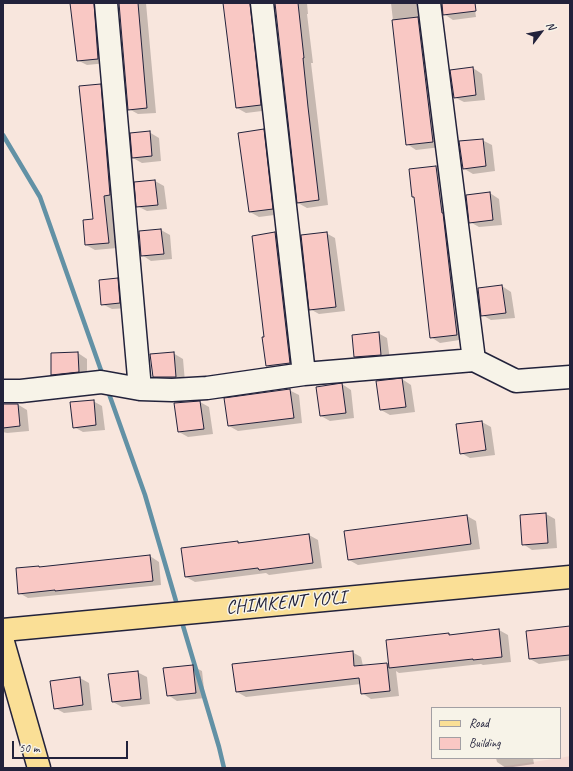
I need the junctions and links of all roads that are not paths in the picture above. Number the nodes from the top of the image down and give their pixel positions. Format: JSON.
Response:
{"nodes":[{"id":1,"x":106,"y":3,"type":"edge"},
{"id":2,"x":262,"y":3,"type":"edge"},
{"id":3,"x":429,"y":3,"type":"edge"},
{"id":4,"x":474,"y":360,"type":"junction"},
{"id":5,"x":304,"y":374,"type":"junction"},
{"id":6,"x":570,"y":377,"type":"edge"},
{"id":7,"x":140,"y":389,"type":"junction"},
{"id":8,"x":3,"y":391,"type":"edge"},
{"id":9,"x":570,"y":577,"type":"edge"},
{"id":10,"x":3,"y":630,"type":"edge"},
{"id":11,"x":3,"y":642,"type":"edge"},
{"id":12,"x":39,"y":768,"type":"edge"}],
"edges":[{"from":1,"to":7,"type":"street"},
{"from":2,"to":5,"type":"street"},
{"from":3,"to":4,"type":"street"},
{"from":4,"to":5,"type":"street"},
{"from":4,"to":6,"type":"street"},
{"from":5,"to":7,"type":"street"},
{"from":7,"to":8,"type":"street"},
{"from":9,"to":10,"type":"main road","name":"CHIMKENT YO‘LI"},
{"from":11,"to":12,"type":"main road"}]}
